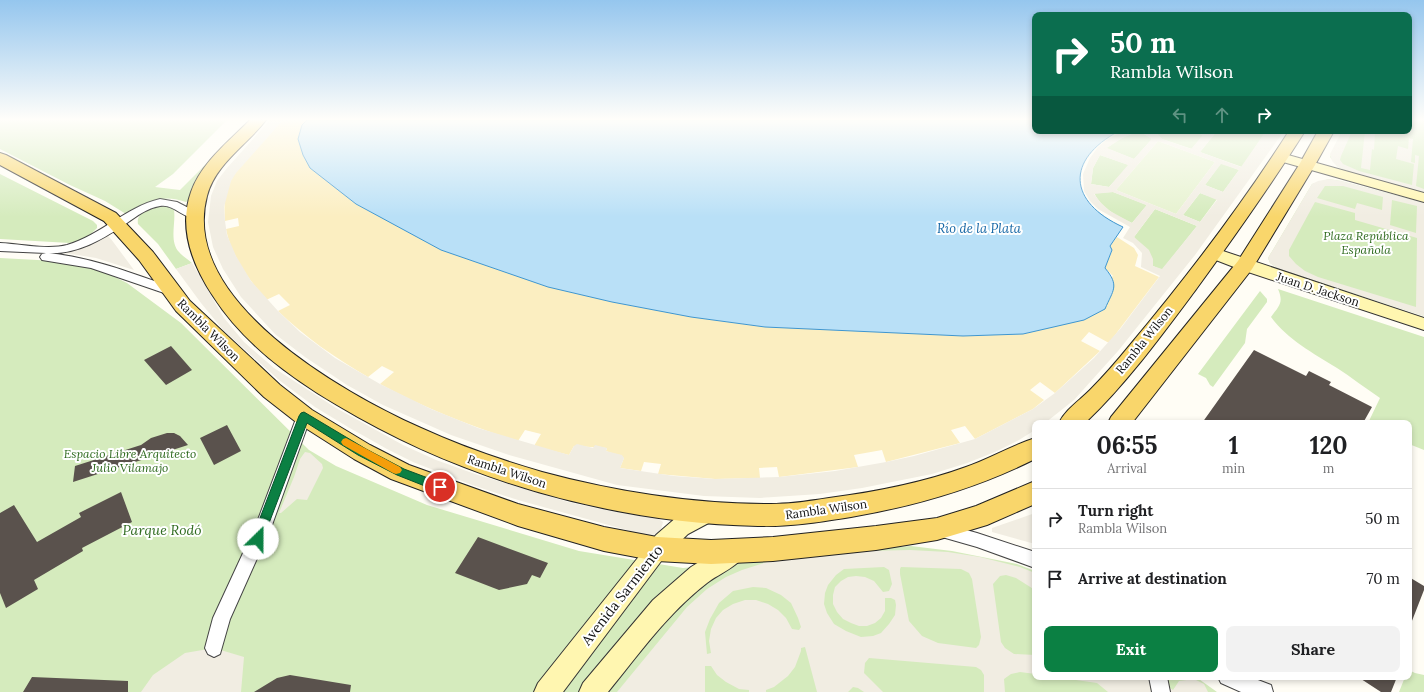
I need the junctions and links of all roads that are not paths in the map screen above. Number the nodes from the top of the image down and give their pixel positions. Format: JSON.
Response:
{"nodes":[{"id":1,"x":229,"y":152,"type":"edge"},
{"id":2,"x":1284,"y":152,"type":"edge"},
{"id":3,"x":1314,"y":152,"type":"edge"},
{"id":4,"x":1281,"y":157,"type":"junction"},
{"id":5,"x":0,"y":158,"type":"edge"},
{"id":6,"x":1307,"y":165,"type":"junction"},
{"id":7,"x":1424,"y":198,"type":"edge"},
{"id":8,"x":196,"y":216,"type":"junction"},
{"id":9,"x":117,"y":224,"type":"junction"},
{"id":10,"x":0,"y":247,"type":"edge"},
{"id":11,"x":1214,"y":253,"type":"junction"},
{"id":12,"x":0,"y":255,"type":"edge"},
{"id":13,"x":1245,"y":265,"type":"junction"},
{"id":14,"x":171,"y":290,"type":"junction"},
{"id":15,"x":1424,"y":324,"type":"edge"},
{"id":16,"x":304,"y":416,"type":"junction"},
{"id":17,"x":1073,"y":420,"type":"edge"},
{"id":18,"x":1121,"y":420,"type":"edge"},
{"id":19,"x":1032,"y":449,"type":"edge"},
{"id":20,"x":1032,"y":493,"type":"edge"},
{"id":21,"x":708,"y":512,"type":"junction"},
{"id":22,"x":937,"y":529,"type":"junction"},
{"id":23,"x":657,"y":549,"type":"junction"},
{"id":24,"x":737,"y":551,"type":"junction"},
{"id":25,"x":1032,"y":559,"type":"edge"},
{"id":26,"x":214,"y":648,"type":"dead end"},
{"id":27,"x":1159,"y":680,"type":"edge"},
{"id":28,"x":1234,"y":680,"type":"edge"},
{"id":29,"x":1254,"y":680,"type":"edge"},
{"id":30,"x":547,"y":692,"type":"edge"},
{"id":31,"x":592,"y":692,"type":"edge"},
{"id":32,"x":1161,"y":692,"type":"edge"},
{"id":33,"x":1264,"y":692,"type":"edge"}],
"edges":[{"from":1,"to":8,"type":"main road","name":"Rambla Wilson"},
{"from":2,"to":4,"type":"main road","name":"Rambla Wilson"},
{"from":3,"to":6,"type":"main road"},
{"from":4,"to":6,"type":"street"},
{"from":4,"to":11,"type":"main road","name":"Rambla Wilson"},
{"from":5,"to":9,"type":"main road","name":"Rambla Wilson"},
{"from":6,"to":7,"type":"street"},
{"from":6,"to":13,"type":"main road"},
{"from":8,"to":9,"type":"street"},
{"from":8,"to":21,"type":"main road","name":"Rambla Wilson"},
{"from":9,"to":10,"type":"street"},
{"from":9,"to":14,"type":"main road","name":"Rambla Wilson"},
{"from":11,"to":13,"type":"street","name":"Juan D. Jackson"},
{"from":11,"to":17,"type":"main road","name":"Rambla Wilson"},
{"from":12,"to":14,"type":"street"},
{"from":13,"to":15,"type":"street","name":"Juan D. Jackson"},
{"from":13,"to":18,"type":"main road"},
{"from":14,"to":16,"type":"main road","name":"Rambla Wilson"},
{"from":16,"to":23,"type":"main road","name":"Rambla Wilson"},
{"from":16,"to":26,"type":"street"},
{"from":19,"to":21,"type":"main road","name":"Rambla Wilson"},
{"from":20,"to":22,"type":"main road","name":"Rambla Wilson"},
{"from":21,"to":23,"type":"street","name":"Avenida Sarmiento"},
{"from":22,"to":24,"type":"main road","name":"Rambla Wilson"},
{"from":22,"to":25,"type":"street"},
{"from":23,"to":24,"type":"main road","name":"Rambla Wilson"},
{"from":23,"to":30,"type":"street","name":"Avenida Sarmiento"},
{"from":24,"to":31,"type":"street"},
{"from":27,"to":32,"type":"street"},
{"from":28,"to":33,"type":"street"},
{"from":29,"to":33,"type":"street"}]}
